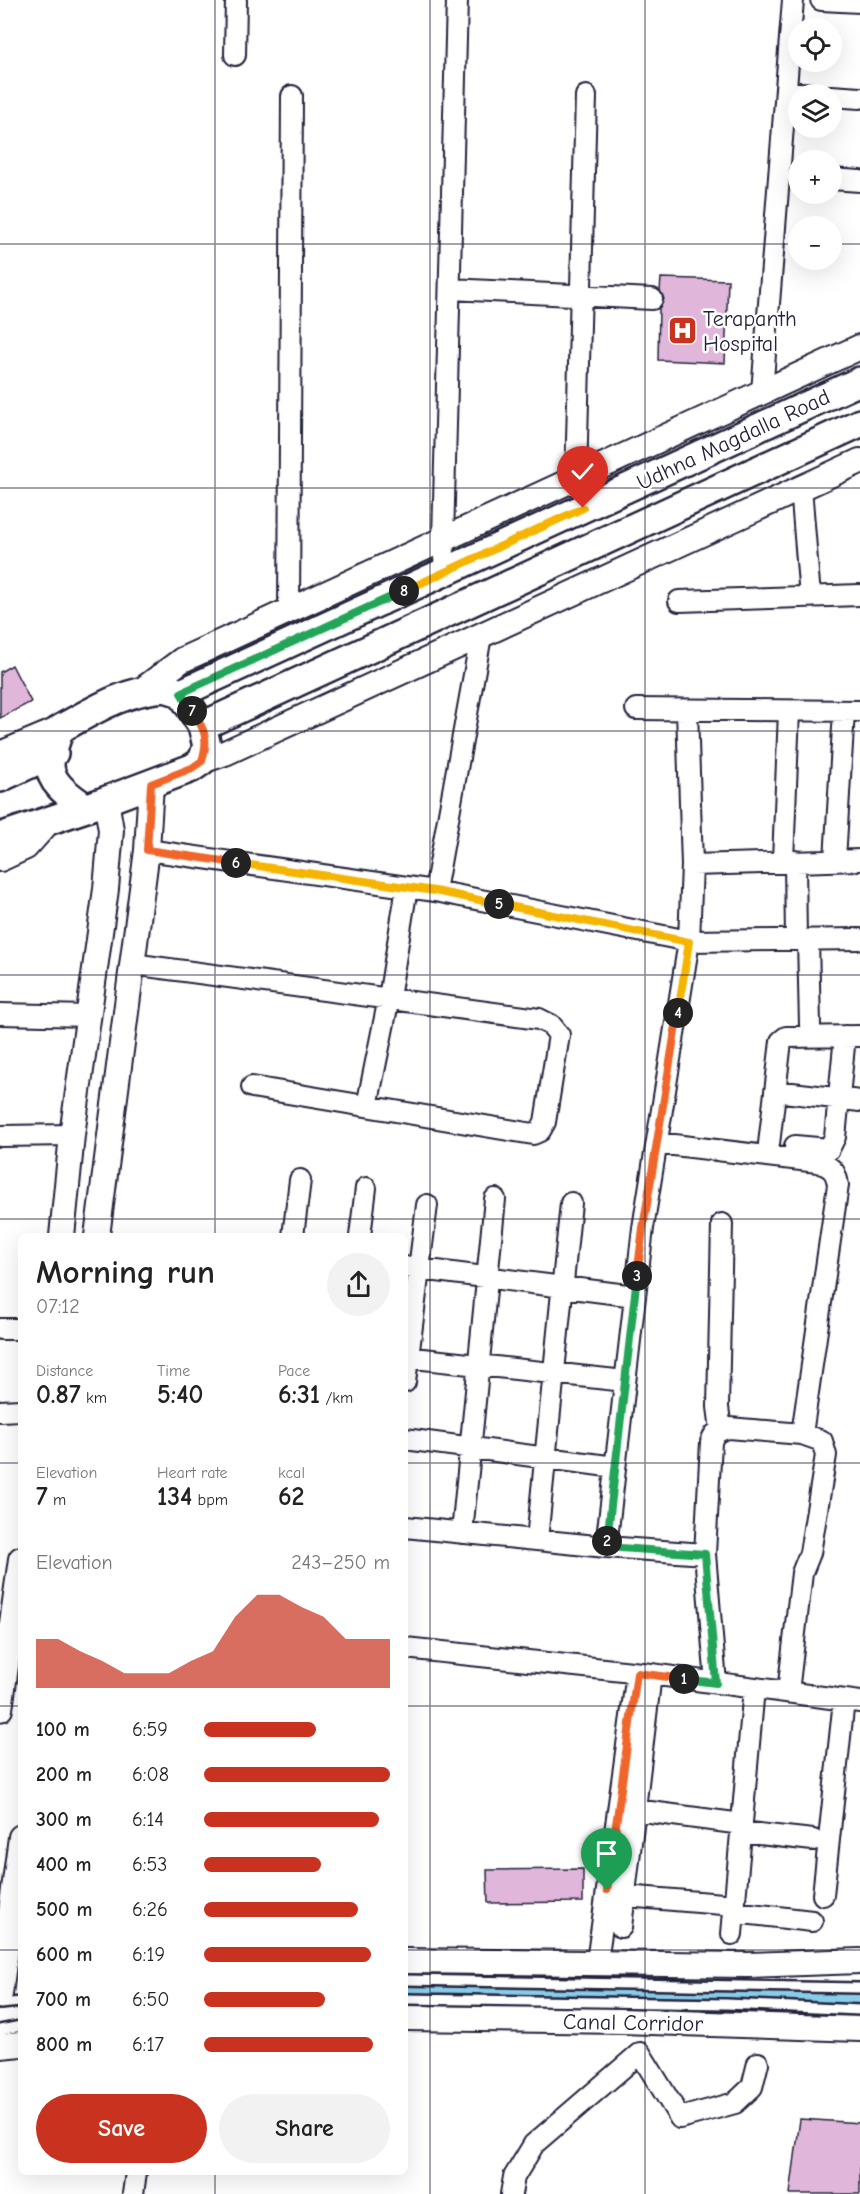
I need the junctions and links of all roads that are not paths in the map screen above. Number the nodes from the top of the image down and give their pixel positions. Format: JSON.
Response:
{"nodes":[{"id":1,"x":236,"y":0,"type":"edge"},
{"id":2,"x":457,"y":0,"type":"edge"},
{"id":3,"x":793,"y":0,"type":"edge"},
{"id":4,"x":821,"y":0,"type":"edge"},
{"id":5,"x":860,"y":2,"type":"edge"},
{"id":6,"x":235,"y":55,"type":"dead end"},
{"id":7,"x":786,"y":92,"type":"joint"},
{"id":8,"x":292,"y":96,"type":"dead end"},
{"id":9,"x":586,"y":96,"type":"dead end"},
{"id":10,"x":842,"y":97,"type":"edge"},
{"id":11,"x":860,"y":98,"type":"edge"},
{"id":12,"x":788,"y":176,"type":"edge"},
{"id":13,"x":842,"y":180,"type":"edge"},
{"id":14,"x":860,"y":181,"type":"edge"},
{"id":15,"x":450,"y":289,"type":"junction"},
{"id":16,"x":581,"y":296,"type":"junction"},
{"id":17,"x":652,"y":299,"type":"dead end"},
{"id":18,"x":860,"y":347,"type":"edge"},
{"id":19,"x":860,"y":381,"type":"edge"},
{"id":20,"x":762,"y":392,"type":"junction"},
{"id":21,"x":860,"y":423,"type":"edge"},
{"id":22,"x":860,"y":461,"type":"edge"},
{"id":23,"x":576,"y":478,"type":"junction"},
{"id":24,"x":801,"y":488,"type":"junction"},
{"id":25,"x":444,"y":540,"type":"junction"},
{"id":26,"x":444,"y":572,"type":"junction"},
{"id":27,"x":860,"y":596,"type":"edge"},
{"id":28,"x":810,"y":597,"type":"junction"},
{"id":29,"x":679,"y":601,"type":"dead end"},
{"id":30,"x":289,"y":611,"type":"junction"},
{"id":31,"x":481,"y":636,"type":"junction"},
{"id":32,"x":142,"y":690,"type":"junction"},
{"id":33,"x":181,"y":693,"type":"junction"},
{"id":34,"x":636,"y":710,"type":"dead end"},
{"id":35,"x":687,"y":710,"type":"junction"},
{"id":36,"x":789,"y":711,"type":"junction"},
{"id":37,"x":852,"y":711,"type":"edge"},
{"id":38,"x":202,"y":726,"type":"junction"},
{"id":39,"x":57,"y":741,"type":"junction"},
{"id":40,"x":0,"y":754,"type":"edge"},
{"id":41,"x":202,"y":761,"type":"junction"},
{"id":42,"x":0,"y":778,"type":"edge"},
{"id":43,"x":151,"y":784,"type":"junction"},
{"id":44,"x":96,"y":804,"type":"junction"},
{"id":45,"x":51,"y":819,"type":"junction"},
{"id":46,"x":0,"y":837,"type":"edge"},
{"id":47,"x":147,"y":850,"type":"junction"},
{"id":48,"x":0,"y":859,"type":"edge"},
{"id":49,"x":835,"y":860,"type":"junction"},
{"id":50,"x":860,"y":860,"type":"edge"},
{"id":51,"x":789,"y":861,"type":"junction"},
{"id":52,"x":692,"y":865,"type":"junction"},
{"id":53,"x":407,"y":887,"type":"junction"},
{"id":54,"x":435,"y":891,"type":"junction"},
{"id":55,"x":860,"y":939,"type":"edge"},
{"id":56,"x":802,"y":940,"type":"junction"},
{"id":57,"x":689,"y":942,"type":"junction"},
{"id":58,"x":132,"y":964,"type":"junction"},
{"id":59,"x":388,"y":998,"type":"junction"},
{"id":60,"x":0,"y":1014,"type":"edge"},
{"id":61,"x":90,"y":1016,"type":"junction"},
{"id":62,"x":810,"y":1025,"type":"dead end"},
{"id":63,"x":852,"y":1036,"type":"edge"},
{"id":64,"x":252,"y":1087,"type":"dead end"},
{"id":65,"x":775,"y":1091,"type":"junction"},
{"id":66,"x":838,"y":1099,"type":"junction"},
{"id":67,"x":860,"y":1101,"type":"edge"},
{"id":68,"x":367,"y":1106,"type":"junction"},
{"id":69,"x":72,"y":1135,"type":"junction"},
{"id":70,"x":0,"y":1136,"type":"edge"},
{"id":71,"x":657,"y":1139,"type":"junction"},
{"id":72,"x":769,"y":1144,"type":"junction"},
{"id":73,"x":300,"y":1180,"type":"dead end"},
{"id":74,"x":366,"y":1188,"type":"dead end"},
{"id":75,"x":495,"y":1199,"type":"dead end"},
{"id":76,"x":571,"y":1203,"type":"dead end"},
{"id":77,"x":427,"y":1205,"type":"dead end"},
{"id":78,"x":722,"y":1224,"type":"dead end"},
{"id":79,"x":62,"y":1233,"type":"edge"},
{"id":80,"x":97,"y":1233,"type":"edge"},
{"id":81,"x":293,"y":1233,"type":"edge"},
{"id":82,"x":360,"y":1233,"type":"edge"},
{"id":83,"x":412,"y":1268,"type":"edge"},
{"id":84,"x":488,"y":1278,"type":"junction"},
{"id":85,"x":562,"y":1287,"type":"junction"},
{"id":86,"x":635,"y":1296,"type":"junction"},
{"id":87,"x":408,"y":1328,"type":"edge"},
{"id":88,"x":0,"y":1329,"type":"edge"},
{"id":89,"x":18,"y":1329,"type":"edge"},
{"id":90,"x":408,"y":1358,"type":"edge"},
{"id":91,"x":479,"y":1365,"type":"junction"},
{"id":92,"x":554,"y":1373,"type":"junction"},
{"id":93,"x":625,"y":1381,"type":"junction"},
{"id":94,"x":18,"y":1410,"type":"edge"},
{"id":95,"x":0,"y":1412,"type":"edge"},
{"id":96,"x":721,"y":1430,"type":"junction"},
{"id":97,"x":802,"y":1434,"type":"junction"},
{"id":98,"x":408,"y":1439,"type":"edge"},
{"id":99,"x":471,"y":1448,"type":"junction"},
{"id":100,"x":545,"y":1458,"type":"junction"},
{"id":101,"x":615,"y":1467,"type":"junction"},
{"id":102,"x":408,"y":1527,"type":"edge"},
{"id":103,"x":462,"y":1533,"type":"junction"},
{"id":104,"x":537,"y":1540,"type":"junction"},
{"id":105,"x":606,"y":1547,"type":"junction"},
{"id":106,"x":705,"y":1554,"type":"junction"},
{"id":107,"x":18,"y":1598,"type":"edge"},
{"id":108,"x":408,"y":1648,"type":"edge"},
{"id":109,"x":644,"y":1674,"type":"junction"},
{"id":110,"x":716,"y":1683,"type":"junction"},
{"id":111,"x":754,"y":1688,"type":"junction"},
{"id":112,"x":788,"y":1692,"type":"junction"},
{"id":113,"x":852,"y":1701,"type":"edge"},
{"id":114,"x":0,"y":1709,"type":"edge"},
{"id":115,"x":635,"y":1810,"type":"junction"},
{"id":116,"x":741,"y":1828,"type":"junction"},
{"id":117,"x":813,"y":1840,"type":"dead end"},
{"id":118,"x":17,"y":1892,"type":"edge"},
{"id":119,"x":823,"y":1895,"type":"dead end"},
{"id":120,"x":625,"y":1896,"type":"junction"},
{"id":121,"x":734,"y":1909,"type":"junction"},
{"id":122,"x":812,"y":1921,"type":"dead end"},
{"id":123,"x":621,"y":1927,"type":"dead end"},
{"id":124,"x":732,"y":1934,"type":"dead end"},
{"id":125,"x":408,"y":1961,"type":"edge"},
{"id":126,"x":860,"y":1961,"type":"edge"},
{"id":127,"x":597,"y":1962,"type":"junction"},
{"id":128,"x":408,"y":1980,"type":"edge"},
{"id":129,"x":860,"y":1988,"type":"edge"},
{"id":130,"x":4,"y":1991,"type":"edge"},
{"id":131,"x":408,"y":1999,"type":"edge"},
{"id":132,"x":18,"y":2000,"type":"edge"},
{"id":133,"x":860,"y":2010,"type":"edge"},
{"id":134,"x":408,"y":2018,"type":"edge"},
{"id":135,"x":18,"y":2027,"type":"edge"},
{"id":136,"x":860,"y":2029,"type":"edge"},
{"id":137,"x":0,"y":2030,"type":"edge"},
{"id":138,"x":18,"y":2044,"type":"edge"},
{"id":139,"x":0,"y":2046,"type":"edge"},
{"id":140,"x":758,"y":2063,"type":"dead end"},
{"id":141,"x":136,"y":2175,"type":"edge"},
{"id":142,"x":133,"y":2194,"type":"edge"},
{"id":143,"x":512,"y":2194,"type":"edge"}],
"edges":[{"from":1,"to":6,"type":"street"},
{"from":2,"to":15,"type":"street"},
{"from":3,"to":7,"type":"street"},
{"from":4,"to":5,"type":"street"},
{"from":7,"to":12,"type":"street"},
{"from":8,"to":30,"type":"street"},
{"from":9,"to":16,"type":"street"},
{"from":10,"to":11,"type":"street"},
{"from":12,"to":20,"type":"street"},
{"from":13,"to":14,"type":"street"},
{"from":15,"to":16,"type":"street"},
{"from":15,"to":25,"type":"street"},
{"from":16,"to":17,"type":"street"},
{"from":16,"to":23,"type":"street"},
{"from":18,"to":20,"type":"street"},
{"from":19,"to":26,"type":"main road","name":"Udhna Magdalla Road"},
{"from":20,"to":23,"type":"street"},
{"from":21,"to":38,"type":"main road","name":"Udhna Magdalla Road"},
{"from":22,"to":24,"type":"street"},
{"from":23,"to":25,"type":"street"},
{"from":24,"to":28,"type":"street"},
{"from":24,"to":31,"type":"street"},
{"from":25,"to":26,"type":"street"},
{"from":25,"to":30,"type":"street"},
{"from":26,"to":33,"type":"main road","name":"Udhna Magdalla Road"},
{"from":27,"to":28,"type":"street"},
{"from":28,"to":29,"type":"street"},
{"from":30,"to":32,"type":"street"},
{"from":31,"to":41,"type":"street"},
{"from":31,"to":54,"type":"street"},
{"from":32,"to":33,"type":"main road"},
{"from":32,"to":39,"type":"main road"},
{"from":33,"to":38,"type":"main road"},
{"from":34,"to":35,"type":"street"},
{"from":35,"to":36,"type":"street"},
{"from":35,"to":52,"type":"street"},
{"from":36,"to":37,"type":"street"},
{"from":36,"to":51,"type":"street"},
{"from":37,"to":49,"type":"street"},
{"from":38,"to":41,"type":"main road"},
{"from":39,"to":40,"type":"street"},
{"from":39,"to":42,"type":"main road"},
{"from":39,"to":44,"type":"main road"},
{"from":41,"to":43,"type":"main road"},
{"from":43,"to":44,"type":"main road"},
{"from":43,"to":47,"type":"street"},
{"from":44,"to":45,"type":"main road"},
{"from":44,"to":61,"type":"street"},
{"from":45,"to":46,"type":"main road"},
{"from":45,"to":48,"type":"street"},
{"from":47,"to":53,"type":"street"},
{"from":47,"to":58,"type":"street"},
{"from":49,"to":50,"type":"street"},
{"from":49,"to":51,"type":"street"},
{"from":51,"to":52,"type":"street"},
{"from":51,"to":56,"type":"street"},
{"from":52,"to":57,"type":"street"},
{"from":53,"to":54,"type":"street"},
{"from":53,"to":59,"type":"street"},
{"from":54,"to":57,"type":"street"},
{"from":55,"to":56,"type":"street"},
{"from":56,"to":57,"type":"street"},
{"from":56,"to":62,"type":"street"},
{"from":57,"to":71,"type":"street"},
{"from":58,"to":59,"type":"street"},
{"from":58,"to":80,"type":"street"},
{"from":59,"to":68,"type":"street"},
{"from":59,"to":68,"type":"street"},
{"from":60,"to":61,"type":"street"},
{"from":61,"to":69,"type":"street"},
{"from":63,"to":65,"type":"street"},
{"from":63,"to":66,"type":"street"},
{"from":64,"to":68,"type":"street"},
{"from":65,"to":66,"type":"street"},
{"from":65,"to":72,"type":"street"},
{"from":66,"to":67,"type":"street"},
{"from":66,"to":72,"type":"street"},
{"from":69,"to":70,"type":"street"},
{"from":69,"to":79,"type":"street"},
{"from":71,"to":72,"type":"street"},
{"from":71,"to":86,"type":"street"},
{"from":71,"to":97,"type":"street"},
{"from":73,"to":81,"type":"street"},
{"from":74,"to":82,"type":"street"},
{"from":75,"to":84,"type":"street"},
{"from":76,"to":85,"type":"street"},
{"from":77,"to":83,"type":"street"},
{"from":78,"to":96,"type":"street"},
{"from":83,"to":84,"type":"street"},
{"from":83,"to":87,"type":"street"},
{"from":84,"to":85,"type":"street"},
{"from":84,"to":91,"type":"street"},
{"from":85,"to":86,"type":"street"},
{"from":85,"to":92,"type":"street"},
{"from":86,"to":93,"type":"street"},
{"from":88,"to":89,"type":"street"},
{"from":90,"to":91,"type":"street"},
{"from":91,"to":92,"type":"street"},
{"from":91,"to":99,"type":"street"},
{"from":92,"to":93,"type":"street"},
{"from":92,"to":100,"type":"street"},
{"from":93,"to":101,"type":"street"},
{"from":94,"to":95,"type":"street"},
{"from":96,"to":97,"type":"street"},
{"from":96,"to":106,"type":"street"},
{"from":97,"to":112,"type":"street"},
{"from":98,"to":99,"type":"street"},
{"from":99,"to":100,"type":"street"},
{"from":99,"to":103,"type":"street"},
{"from":100,"to":101,"type":"street"},
{"from":100,"to":104,"type":"street"},
{"from":101,"to":105,"type":"street"},
{"from":102,"to":103,"type":"street"},
{"from":103,"to":104,"type":"street"},
{"from":104,"to":105,"type":"street"},
{"from":105,"to":106,"type":"street"},
{"from":106,"to":110,"type":"street"},
{"from":107,"to":114,"type":"street"},
{"from":108,"to":109,"type":"street"},
{"from":109,"to":110,"type":"street"},
{"from":109,"to":115,"type":"street"},
{"from":109,"to":127,"type":"street"},
{"from":110,"to":111,"type":"street"},
{"from":111,"to":112,"type":"street"},
{"from":111,"to":116,"type":"street"},
{"from":112,"to":113,"type":"street"},
{"from":113,"to":119,"type":"street"},
{"from":115,"to":116,"type":"street"},
{"from":115,"to":120,"type":"street"},
{"from":116,"to":117,"type":"street"},
{"from":116,"to":121,"type":"street"},
{"from":118,"to":130,"type":"street"},
{"from":120,"to":121,"type":"street"},
{"from":120,"to":123,"type":"street"},
{"from":121,"to":122,"type":"street"},
{"from":121,"to":124,"type":"street"},
{"from":125,"to":127,"type":"street"},
{"from":126,"to":127,"type":"street"},
{"from":128,"to":129,"type":"lane"},
{"from":130,"to":132,"type":"lane"},
{"from":131,"to":133,"type":"lane"},
{"from":134,"to":136,"type":"street","name":"Canal Corridor"},
{"from":135,"to":137,"type":"lane"},
{"from":138,"to":139,"type":"street"},
{"from":140,"to":143,"type":"street"},
{"from":141,"to":142,"type":"street"}]}
